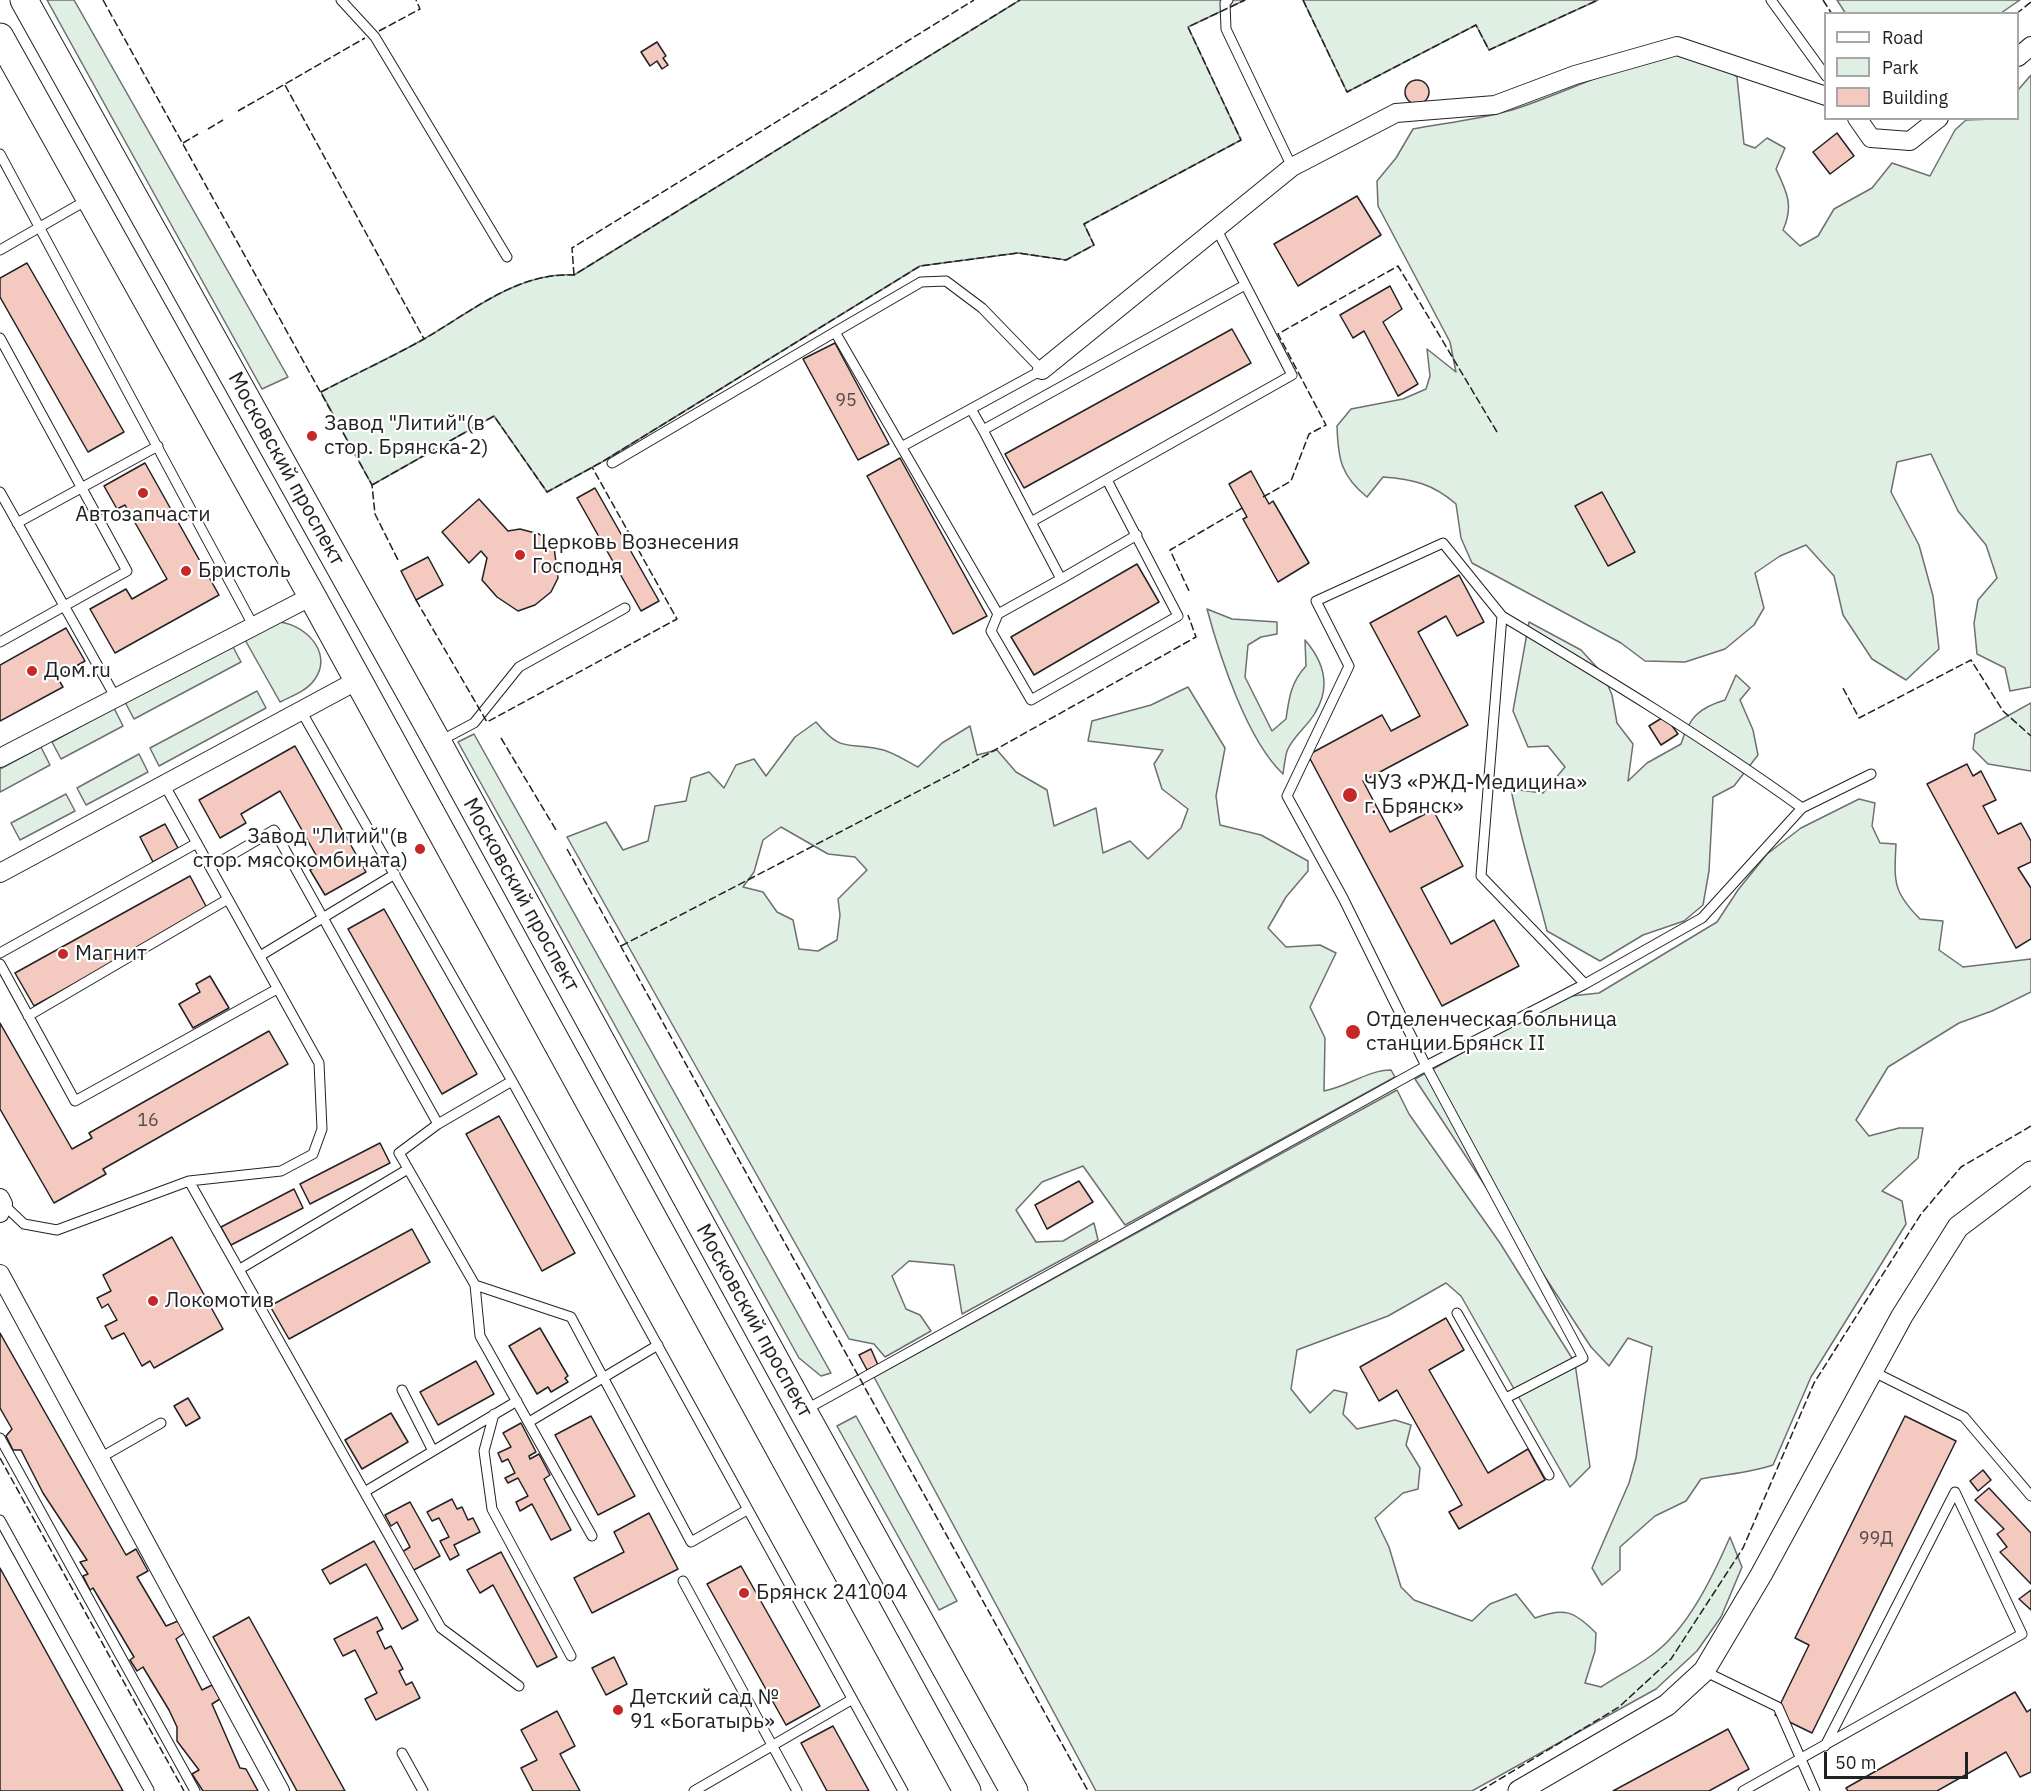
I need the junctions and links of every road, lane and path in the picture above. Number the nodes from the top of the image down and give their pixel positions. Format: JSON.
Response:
{"nodes":[{"id":1,"x":24,"y":0,"type":"edge"},
{"id":2,"x":341,"y":0,"type":"edge"},
{"id":3,"x":1228,"y":0,"type":"edge"},
{"id":4,"x":1771,"y":0,"type":"edge"},
{"id":5,"x":0,"y":37,"type":"edge"},
{"id":6,"x":2031,"y":46,"type":"edge"},
{"id":7,"x":2019,"y":56,"type":"edge"},
{"id":8,"x":1824,"y":73,"type":"edge"},
{"id":9,"x":1824,"y":95,"type":"edge"},
{"id":10,"x":1858,"y":120,"type":"edge"},
{"id":11,"x":1936,"y":120,"type":"edge"},
{"id":12,"x":0,"y":154,"type":"edge"},
{"id":13,"x":1292,"y":167,"type":"junction"},
{"id":14,"x":89,"y":199,"type":"junction"},
{"id":15,"x":40,"y":227,"type":"junction"},
{"id":16,"x":1216,"y":228,"type":"junction"},
{"id":17,"x":0,"y":250,"type":"edge"},
{"id":18,"x":507,"y":256,"type":"dead end"},
{"id":19,"x":1245,"y":285,"type":"junction"},
{"id":20,"x":835,"y":332,"type":"junction"},
{"id":21,"x":0,"y":338,"type":"edge"},
{"id":22,"x":1042,"y":370,"type":"junction"},
{"id":23,"x":971,"y":409,"type":"junction"},
{"id":24,"x":983,"y":430,"type":"junction"},
{"id":25,"x":158,"y":446,"type":"junction"},
{"id":26,"x":903,"y":446,"type":"junction"},
{"id":27,"x":612,"y":463,"type":"dead end"},
{"id":28,"x":1107,"y":480,"type":"junction"},
{"id":29,"x":82,"y":488,"type":"junction"},
{"id":30,"x":0,"y":492,"type":"edge"},
{"id":31,"x":1031,"y":522,"type":"junction"},
{"id":32,"x":17,"y":523,"type":"junction"},
{"id":33,"x":1137,"y":535,"type":"junction"},
{"id":34,"x":345,"y":576,"type":"junction"},
{"id":35,"x":1061,"y":579,"type":"junction"},
{"id":36,"x":312,"y":596,"type":"junction"},
{"id":37,"x":64,"y":606,"type":"junction"},
{"id":38,"x":625,"y":608,"type":"dead end"},
{"id":39,"x":998,"y":614,"type":"junction"},
{"id":40,"x":1502,"y":616,"type":"junction"},
{"id":41,"x":253,"y":625,"type":"junction"},
{"id":42,"x":0,"y":642,"type":"edge"},
{"id":43,"x":390,"y":659,"type":"junction"},
{"id":44,"x":358,"y":680,"type":"junction"},
{"id":45,"x":116,"y":698,"type":"junction"},
{"id":46,"x":300,"y":709,"type":"junction"},
{"id":47,"x":438,"y":743,"type":"junction"},
{"id":48,"x":0,"y":758,"type":"edge"},
{"id":49,"x":1871,"y":774,"type":"dead end"},
{"id":50,"x":164,"y":784,"type":"junction"},
{"id":51,"x":1802,"y":808,"type":"junction"},
{"id":52,"x":197,"y":843,"type":"junction"},
{"id":53,"x":211,"y":867,"type":"junction"},
{"id":54,"x":0,"y":873,"type":"edge"},
{"id":55,"x":395,"y":874,"type":"junction"},
{"id":56,"x":228,"y":899,"type":"junction"},
{"id":57,"x":323,"y":918,"type":"junction"},
{"id":58,"x":0,"y":953,"type":"edge"},
{"id":59,"x":260,"y":956,"type":"junction"},
{"id":60,"x":0,"y":964,"type":"edge"},
{"id":61,"x":1585,"y":984,"type":"junction"},
{"id":62,"x":278,"y":988,"type":"junction"},
{"id":63,"x":28,"y":1016,"type":"junction"},
{"id":64,"x":1426,"y":1066,"type":"junction"},
{"id":65,"x":512,"y":1081,"type":"junction"},
{"id":66,"x":438,"y":1124,"type":"junction"},
{"id":67,"x":408,"y":1169,"type":"junction"},
{"id":68,"x":2031,"y":1172,"type":"edge"},
{"id":69,"x":189,"y":1181,"type":"junction"},
{"id":70,"x":1,"y":1205,"type":"edge"},
{"id":71,"x":240,"y":1269,"type":"junction"},
{"id":72,"x":0,"y":1274,"type":"edge"},
{"id":73,"x":475,"y":1285,"type":"junction"},
{"id":74,"x":1456,"y":1313,"type":"dead end"},
{"id":75,"x":658,"y":1345,"type":"junction"},
{"id":76,"x":1872,"y":1371,"type":"junction"},
{"id":77,"x":603,"y":1378,"type":"junction"},
{"id":78,"x":402,"y":1390,"type":"dead end"},
{"id":79,"x":1506,"y":1398,"type":"junction"},
{"id":80,"x":517,"y":1401,"type":"junction"},
{"id":81,"x":803,"y":1411,"type":"junction"},
{"id":82,"x":494,"y":1413,"type":"junction"},
{"id":83,"x":529,"y":1422,"type":"junction"},
{"id":84,"x":161,"y":1423,"type":"dead end"},
{"id":85,"x":0,"y":1438,"type":"edge"},
{"id":86,"x":433,"y":1451,"type":"junction"},
{"id":87,"x":100,"y":1458,"type":"junction"},
{"id":88,"x":1549,"y":1475,"type":"dead end"},
{"id":89,"x":366,"y":1491,"type":"junction"},
{"id":90,"x":2031,"y":1496,"type":"edge"},
{"id":91,"x":747,"y":1510,"type":"junction"},
{"id":92,"x":0,"y":1520,"type":"edge"},
{"id":93,"x":592,"y":1536,"type":"dead end"},
{"id":94,"x":683,"y":1581,"type":"dead end"},
{"id":95,"x":571,"y":1656,"type":"dead end"},
{"id":96,"x":1704,"y":1671,"type":"junction"},
{"id":97,"x":519,"y":1686,"type":"dead end"},
{"id":98,"x":851,"y":1700,"type":"junction"},
{"id":99,"x":772,"y":1745,"type":"junction"},
{"id":100,"x":1825,"y":1746,"type":"junction"},
{"id":101,"x":402,"y":1753,"type":"dead end"},
{"id":102,"x":1801,"y":1760,"type":"junction"},
{"id":103,"x":149,"y":1790,"type":"edge"},
{"id":104,"x":195,"y":1791,"type":"edge"},
{"id":105,"x":280,"y":1791,"type":"edge"},
{"id":106,"x":423,"y":1791,"type":"edge"},
{"id":107,"x":694,"y":1791,"type":"edge"},
{"id":108,"x":797,"y":1791,"type":"edge"},
{"id":109,"x":903,"y":1791,"type":"edge"},
{"id":110,"x":967,"y":1791,"type":"edge"},
{"id":111,"x":1014,"y":1791,"type":"edge"},
{"id":112,"x":1519,"y":1791,"type":"edge"},
{"id":113,"x":1743,"y":1791,"type":"edge"},
{"id":114,"x":1815,"y":1791,"type":"edge"}],
"edges":[{"from":1,"to":34,"type":"main road","name":"Московский проспект"},
{"from":2,"to":18,"type":"lane"},
{"from":3,"to":13,"type":"lane"},
{"from":4,"to":8,"type":"lane"},
{"from":5,"to":14,"type":"main road","name":"Московский проспект"},
{"from":6,"to":7,"type":"street"},
{"from":9,"to":13,"type":"street"},
{"from":10,"to":11,"type":"street"},
{"from":12,"to":15,"type":"lane"},
{"from":13,"to":16,"type":"street"},
{"from":14,"to":15,"type":"lane"},
{"from":14,"to":36,"type":"main road","name":"Московский проспект"},
{"from":15,"to":17,"type":"lane"},
{"from":15,"to":25,"type":"lane"},
{"from":16,"to":19,"type":"lane"},
{"from":16,"to":22,"type":"street"},
{"from":19,"to":24,"type":"lane"},
{"from":19,"to":28,"type":"lane"},
{"from":20,"to":22,"type":"lane"},
{"from":20,"to":26,"type":"lane"},
{"from":20,"to":27,"type":"lane"},
{"from":21,"to":29,"type":"lane"},
{"from":22,"to":23,"type":"lane"},
{"from":23,"to":24,"type":"lane"},
{"from":23,"to":26,"type":"lane"},
{"from":24,"to":31,"type":"lane"},
{"from":25,"to":29,"type":"lane"},
{"from":25,"to":41,"type":"lane"},
{"from":26,"to":39,"type":"lane"},
{"from":28,"to":31,"type":"lane"},
{"from":28,"to":33,"type":"lane"},
{"from":29,"to":32,"type":"lane"},
{"from":29,"to":37,"type":"lane"},
{"from":30,"to":32,"type":"lane"},
{"from":31,"to":35,"type":"lane"},
{"from":32,"to":37,"type":"lane"},
{"from":33,"to":35,"type":"lane"},
{"from":33,"to":39,"type":"lane"},
{"from":34,"to":36,"type":"main road"},
{"from":34,"to":43,"type":"main road","name":"Московский проспект"},
{"from":35,"to":39,"type":"lane"},
{"from":36,"to":41,"type":"street"},
{"from":36,"to":44,"type":"main road","name":"Московский проспект"},
{"from":37,"to":42,"type":"lane"},
{"from":37,"to":45,"type":"lane"},
{"from":38,"to":47,"type":"lane"},
{"from":40,"to":51,"type":"lane"},
{"from":40,"to":61,"type":"lane"},
{"from":40,"to":64,"type":"lane"},
{"from":41,"to":45,"type":"street"},
{"from":43,"to":44,"type":"main road"},
{"from":43,"to":47,"type":"main road","name":"Московский проспект"},
{"from":44,"to":46,"type":"street"},
{"from":44,"to":110,"type":"main road","name":"Московский проспект"},
{"from":45,"to":48,"type":"street"},
{"from":46,"to":50,"type":"street"},
{"from":46,"to":55,"type":"lane"},
{"from":47,"to":81,"type":"main road","name":"Московский проспект"},
{"from":49,"to":51,"type":"lane"},
{"from":50,"to":52,"type":"lane"},
{"from":50,"to":54,"type":"street"},
{"from":51,"to":61,"type":"lane"},
{"from":52,"to":53,"type":"lane"},
{"from":52,"to":58,"type":"lane"},
{"from":53,"to":56,"type":"lane"},
{"from":53,"to":57,"type":"lane"},
{"from":55,"to":57,"type":"lane"},
{"from":55,"to":65,"type":"lane"},
{"from":56,"to":59,"type":"lane"},
{"from":56,"to":63,"type":"lane"},
{"from":57,"to":59,"type":"lane"},
{"from":57,"to":66,"type":"lane"},
{"from":59,"to":62,"type":"lane"},
{"from":60,"to":63,"type":"lane"},
{"from":61,"to":64,"type":"lane"},
{"from":62,"to":63,"type":"lane"},
{"from":62,"to":69,"type":"lane"},
{"from":64,"to":79,"type":"lane"},
{"from":64,"to":81,"type":"lane"},
{"from":65,"to":66,"type":"lane"},
{"from":65,"to":75,"type":"lane"},
{"from":66,"to":67,"type":"lane"},
{"from":67,"to":71,"type":"lane"},
{"from":67,"to":73,"type":"lane"},
{"from":68,"to":76,"type":"street"},
{"from":69,"to":70,"type":"lane"},
{"from":69,"to":71,"type":"lane"},
{"from":71,"to":89,"type":"lane"},
{"from":72,"to":87,"type":"street"},
{"from":73,"to":77,"type":"lane"},
{"from":73,"to":80,"type":"lane"},
{"from":74,"to":79,"type":"lane"},
{"from":75,"to":77,"type":"lane"},
{"from":75,"to":91,"type":"lane"},
{"from":76,"to":90,"type":"lane"},
{"from":76,"to":96,"type":"street"},
{"from":77,"to":83,"type":"lane"},
{"from":77,"to":91,"type":"lane"},
{"from":78,"to":86,"type":"lane"},
{"from":79,"to":88,"type":"lane"},
{"from":80,"to":82,"type":"lane"},
{"from":80,"to":83,"type":"lane"},
{"from":81,"to":111,"type":"main road","name":"Московский проспект"},
{"from":82,"to":86,"type":"lane"},
{"from":82,"to":95,"type":"lane"},
{"from":83,"to":93,"type":"lane"},
{"from":84,"to":87,"type":"lane"},
{"from":85,"to":104,"type":"lane"},
{"from":86,"to":89,"type":"lane"},
{"from":87,"to":105,"type":"street"},
{"from":89,"to":97,"type":"lane"},
{"from":91,"to":98,"type":"lane"},
{"from":92,"to":103,"type":"lane"},
{"from":94,"to":99,"type":"lane"},
{"from":96,"to":102,"type":"lane"},
{"from":96,"to":112,"type":"street"},
{"from":98,"to":99,"type":"lane"},
{"from":98,"to":109,"type":"lane"},
{"from":99,"to":107,"type":"lane"},
{"from":99,"to":108,"type":"lane"},
{"from":100,"to":100,"type":"lane"},
{"from":100,"to":102,"type":"lane"},
{"from":101,"to":106,"type":"lane"},
{"from":102,"to":113,"type":"lane"},
{"from":102,"to":114,"type":"lane"}]}
